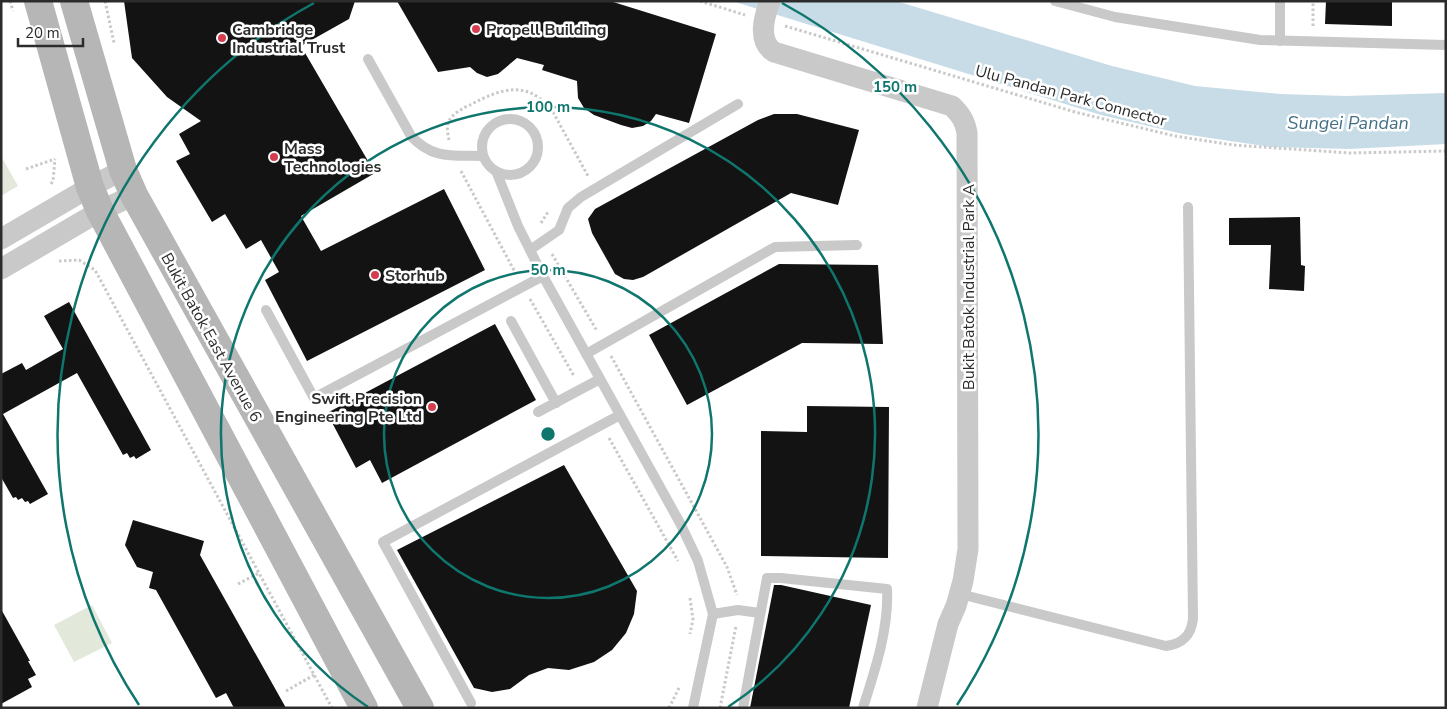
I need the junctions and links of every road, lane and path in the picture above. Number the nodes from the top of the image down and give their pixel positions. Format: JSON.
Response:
{"nodes":[{"id":1,"x":10,"y":1,"type":"edge"},
{"id":2,"x":38,"y":1,"type":"edge"},
{"id":3,"x":74,"y":1,"type":"edge"},
{"id":4,"x":105,"y":1,"type":"edge"},
{"id":5,"x":700,"y":1,"type":"edge"},
{"id":6,"x":1055,"y":1,"type":"edge"},
{"id":7,"x":1280,"y":1,"type":"edge"},
{"id":8,"x":1313,"y":1,"type":"edge"},
{"id":9,"x":766,"y":12,"type":"edge"},
{"id":10,"x":15,"y":19,"type":"dead end"},
{"id":11,"x":1280,"y":41,"type":"junction"},
{"id":12,"x":1313,"y":42,"type":"junction"},
{"id":13,"x":1446,"y":45,"type":"edge"},
{"id":14,"x":115,"y":47,"type":"dead end"},
{"id":15,"x":368,"y":59,"type":"dead end"},
{"id":16,"x":738,"y":104,"type":"dead end"},
{"id":17,"x":1446,"y":151,"type":"edge"},
{"id":18,"x":484,"y":156,"type":"junction"},
{"id":19,"x":26,"y":169,"type":"dead end"},
{"id":20,"x":496,"y":171,"type":"junction"},
{"id":21,"x":128,"y":182,"type":"junction"},
{"id":22,"x":48,"y":188,"type":"dead end"},
{"id":23,"x":95,"y":199,"type":"junction"},
{"id":24,"x":1188,"y":207,"type":"dead end"},
{"id":25,"x":1,"y":240,"type":"edge"},
{"id":26,"x":857,"y":245,"type":"dead end"},
{"id":27,"x":530,"y":250,"type":"junction"},
{"id":28,"x":56,"y":261,"type":"dead end"},
{"id":29,"x":1,"y":268,"type":"edge"},
{"id":30,"x":543,"y":276,"type":"junction"},
{"id":31,"x":266,"y":310,"type":"dead end"},
{"id":32,"x":511,"y":321,"type":"dead end"},
{"id":33,"x":586,"y":354,"type":"junction"},
{"id":34,"x":600,"y":379,"type":"junction"},
{"id":35,"x":556,"y":402,"type":"junction"},
{"id":36,"x":538,"y":412,"type":"dead end"},
{"id":37,"x":620,"y":415,"type":"junction"},
{"id":38,"x":601,"y":425,"type":"junction"},
{"id":39,"x":680,"y":563,"type":"dead end"},
{"id":40,"x":259,"y":573,"type":"junction"},
{"id":41,"x":238,"y":584,"type":"dead end"},
{"id":42,"x":960,"y":594,"type":"junction"},
{"id":43,"x":690,"y":595,"type":"dead end"},
{"id":44,"x":713,"y":614,"type":"junction"},
{"id":45,"x":760,"y":614,"type":"junction"},
{"id":46,"x":690,"y":637,"type":"dead end"},
{"id":47,"x":314,"y":675,"type":"junction"},
{"id":48,"x":682,"y":680,"type":"dead end"},
{"id":49,"x":286,"y":691,"type":"dead end"},
{"id":50,"x":471,"y":703,"type":"dead end"},
{"id":51,"x":332,"y":708,"type":"edge"},
{"id":52,"x":364,"y":708,"type":"edge"},
{"id":53,"x":420,"y":708,"type":"edge"},
{"id":54,"x":669,"y":708,"type":"edge"},
{"id":55,"x":693,"y":708,"type":"edge"},
{"id":56,"x":743,"y":708,"type":"edge"},
{"id":57,"x":864,"y":708,"type":"edge"},
{"id":58,"x":927,"y":708,"type":"edge"}],
"edges":[{"from":1,"to":10,"type":"path"},
{"from":2,"to":23,"type":"main road"},
{"from":3,"to":21,"type":"main road","name":"Bukit Batok East Avenue 6"},
{"from":4,"to":14,"type":"path"},
{"from":5,"to":9,"type":"path","name":"Ulu Pandan Park Connector"},
{"from":6,"to":11,"type":"lane"},
{"from":7,"to":11,"type":"lane"},
{"from":8,"to":12,"type":"path"},
{"from":9,"to":17,"type":"path","name":"Ulu Pandan Park Connector"},
{"from":9,"to":42,"type":"street","name":"Bukit Batok Industrial Park A"},
{"from":11,"to":12,"type":"lane"},
{"from":12,"to":13,"type":"lane"},
{"from":15,"to":18,"type":"lane"},
{"from":16,"to":27,"type":"lane"},
{"from":18,"to":20,"type":"lane"},
{"from":18,"to":20,"type":"lane"},
{"from":19,"to":22,"type":"path"},
{"from":20,"to":27,"type":"lane"},
{"from":21,"to":23,"type":"street"},
{"from":21,"to":53,"type":"main road","name":"Bukit Batok East Avenue 6"},
{"from":23,"to":25,"type":"street"},
{"from":23,"to":29,"type":"street"},
{"from":23,"to":52,"type":"main road"},
{"from":24,"to":42,"type":"lane"},
{"from":26,"to":33,"type":"lane"},
{"from":27,"to":30,"type":"lane"},
{"from":28,"to":40,"type":"path"},
{"from":30,"to":31,"type":"lane"},
{"from":30,"to":33,"type":"lane"},
{"from":32,"to":35,"type":"lane"},
{"from":33,"to":34,"type":"lane"},
{"from":34,"to":35,"type":"lane"},
{"from":34,"to":37,"type":"lane"},
{"from":35,"to":36,"type":"lane"},
{"from":37,"to":38,"type":"lane"},
{"from":37,"to":44,"type":"lane"},
{"from":38,"to":39,"type":"path"},
{"from":38,"to":50,"type":"lane"},
{"from":40,"to":41,"type":"path"},
{"from":40,"to":47,"type":"path"},
{"from":42,"to":58,"type":"street","name":"Bukit Batok Industrial Park A"},
{"from":43,"to":46,"type":"path"},
{"from":44,"to":45,"type":"lane"},
{"from":44,"to":55,"type":"lane"},
{"from":45,"to":56,"type":"lane"},
{"from":45,"to":57,"type":"lane"},
{"from":47,"to":49,"type":"path"},
{"from":47,"to":51,"type":"path"},
{"from":48,"to":54,"type":"path"}]}
